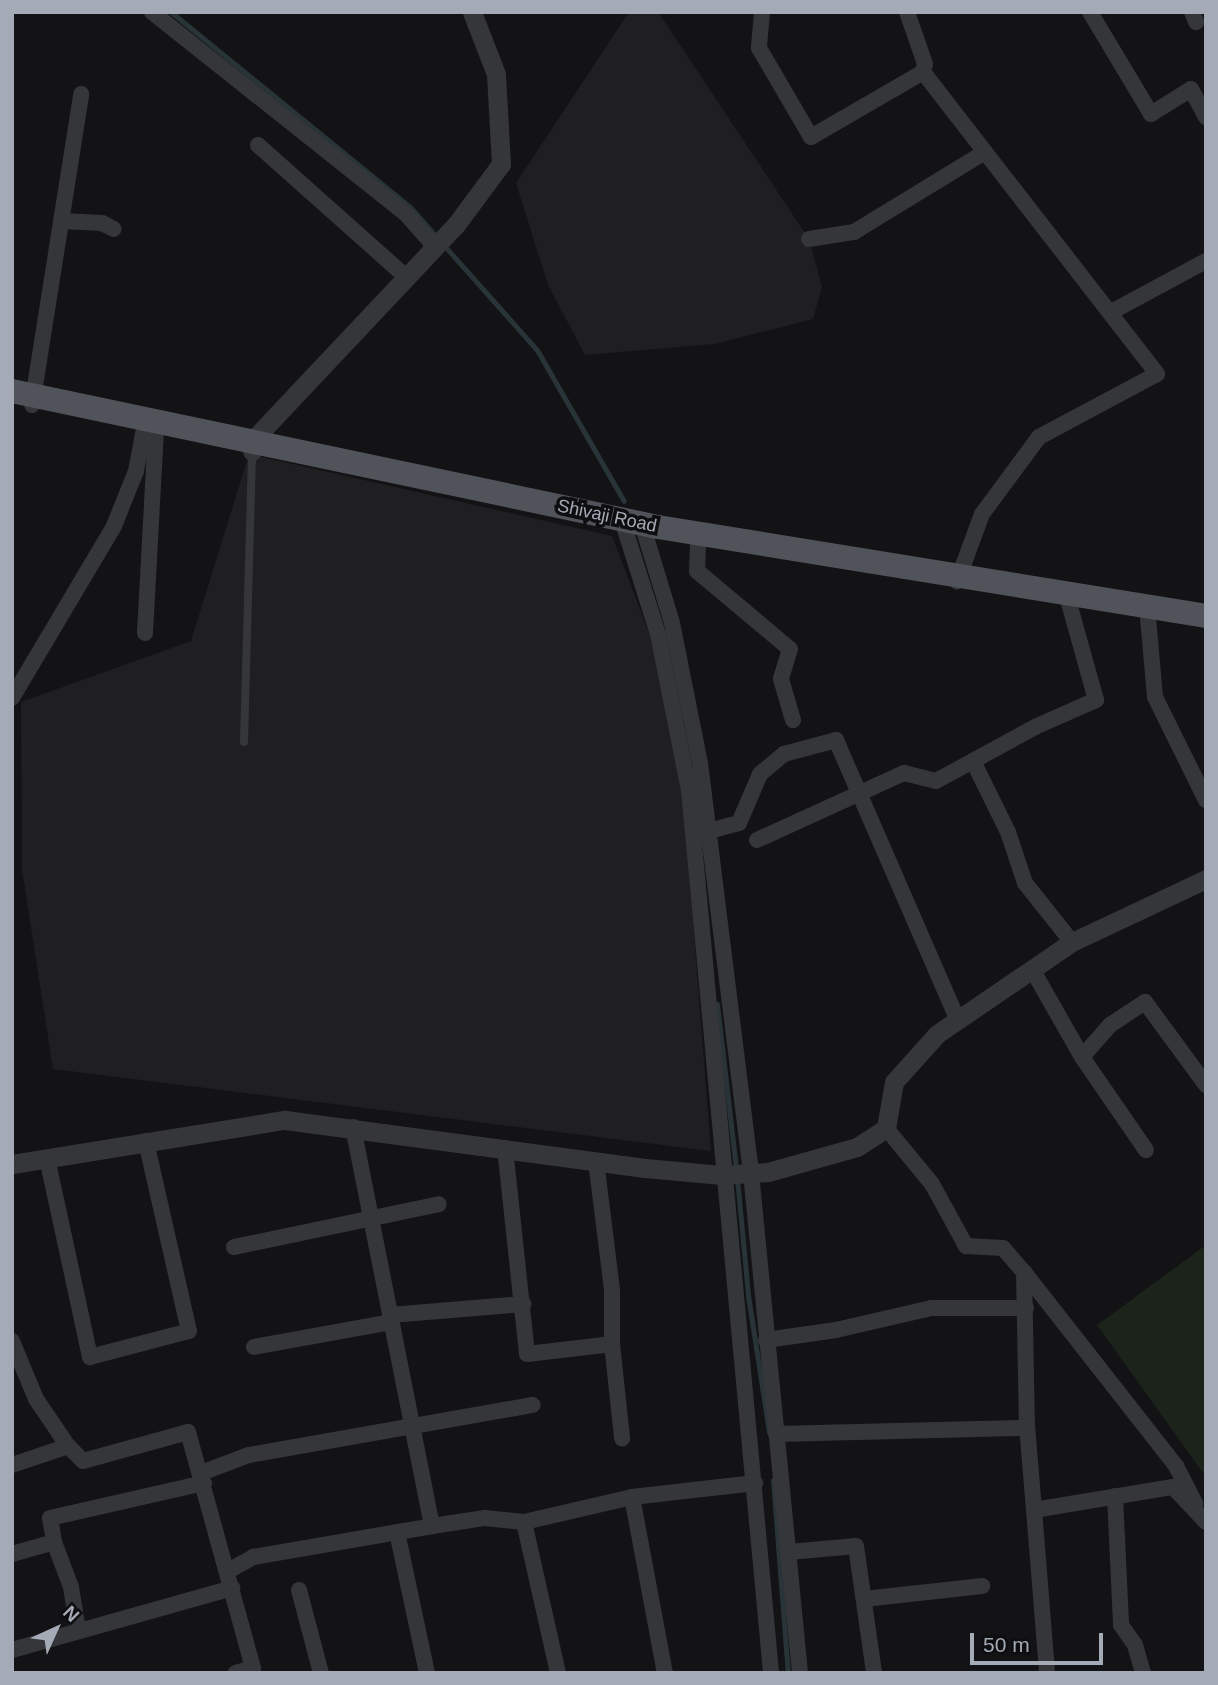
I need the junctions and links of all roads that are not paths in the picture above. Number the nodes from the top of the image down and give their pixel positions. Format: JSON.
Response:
{"nodes":[{"id":1,"x":152,"y":12,"type":"edge"},
{"id":2,"x":472,"y":12,"type":"edge"},
{"id":3,"x":762,"y":12,"type":"edge"},
{"id":4,"x":907,"y":12,"type":"edge"},
{"id":5,"x":1090,"y":12,"type":"edge"},
{"id":6,"x":923,"y":72,"type":"junction"},
{"id":7,"x":81,"y":94,"type":"dead end"},
{"id":8,"x":1206,"y":117,"type":"edge"},
{"id":9,"x":258,"y":145,"type":"dead end"},
{"id":10,"x":985,"y":152,"type":"junction"},
{"id":11,"x":61,"y":221,"type":"junction"},
{"id":12,"x":114,"y":229,"type":"dead end"},
{"id":13,"x":809,"y":239,"type":"dead end"},
{"id":14,"x":436,"y":246,"type":"junction"},
{"id":15,"x":1206,"y":261,"type":"edge"},
{"id":16,"x":406,"y":276,"type":"junction"},
{"id":17,"x":1113,"y":312,"type":"junction"},
{"id":18,"x":22,"y":400,"type":"edge"},
{"id":19,"x":149,"y":427,"type":"junction"},
{"id":20,"x":252,"y":446,"type":"junction"},
{"id":21,"x":634,"y":527,"type":"junction"},
{"id":22,"x":698,"y":542,"type":"junction"},
{"id":23,"x":958,"y":579,"type":"junction"},
{"id":24,"x":1070,"y":598,"type":"junction"},
{"id":25,"x":1206,"y":616,"type":"edge"},
{"id":26,"x":1148,"y":617,"type":"junction"},
{"id":27,"x":1206,"y":628,"type":"edge"},
{"id":28,"x":145,"y":633,"type":"dead end"},
{"id":29,"x":12,"y":698,"type":"edge"},
{"id":30,"x":793,"y":720,"type":"dead end"},
{"id":31,"x":244,"y":742,"type":"dead end"},
{"id":32,"x":973,"y":761,"type":"junction"},
{"id":33,"x":857,"y":795,"type":"junction"},
{"id":34,"x":1206,"y":800,"type":"edge"},
{"id":35,"x":709,"y":831,"type":"junction"},
{"id":36,"x":757,"y":840,"type":"dead end"},
{"id":37,"x":1206,"y":879,"type":"edge"},
{"id":38,"x":1072,"y":942,"type":"junction"},
{"id":39,"x":1032,"y":969,"type":"junction"},
{"id":40,"x":958,"y":1020,"type":"junction"},
{"id":41,"x":1082,"y":1058,"type":"junction"},
{"id":42,"x":1206,"y":1085,"type":"edge"},
{"id":43,"x":353,"y":1127,"type":"junction"},
{"id":44,"x":886,"y":1128,"type":"junction"},
{"id":45,"x":146,"y":1141,"type":"junction"},
{"id":46,"x":505,"y":1148,"type":"junction"},
{"id":47,"x":1146,"y":1150,"type":"dead end"},
{"id":48,"x":47,"y":1158,"type":"junction"},
{"id":49,"x":596,"y":1161,"type":"junction"},
{"id":50,"x":12,"y":1164,"type":"edge"},
{"id":51,"x":750,"y":1173,"type":"junction"},
{"id":52,"x":725,"y":1174,"type":"junction"},
{"id":53,"x":439,"y":1204,"type":"dead end"},
{"id":54,"x":369,"y":1219,"type":"junction"},
{"id":55,"x":234,"y":1247,"type":"dead end"},
{"id":56,"x":1024,"y":1272,"type":"junction"},
{"id":57,"x":524,"y":1304,"type":"junction"},
{"id":58,"x":1026,"y":1308,"type":"junction"},
{"id":59,"x":391,"y":1318,"type":"junction"},
{"id":60,"x":766,"y":1340,"type":"junction"},
{"id":61,"x":12,"y":1341,"type":"edge"},
{"id":62,"x":612,"y":1344,"type":"junction"},
{"id":63,"x":254,"y":1347,"type":"dead end"},
{"id":64,"x":533,"y":1405,"type":"dead end"},
{"id":65,"x":413,"y":1423,"type":"junction"},
{"id":66,"x":1027,"y":1428,"type":"junction"},
{"id":67,"x":776,"y":1434,"type":"junction"},
{"id":68,"x":622,"y":1438,"type":"dead end"},
{"id":69,"x":68,"y":1446,"type":"junction"},
{"id":70,"x":12,"y":1465,"type":"edge"},
{"id":71,"x":202,"y":1478,"type":"junction"},
{"id":72,"x":755,"y":1483,"type":"junction"},
{"id":73,"x":1115,"y":1496,"type":"junction"},
{"id":74,"x":632,"y":1497,"type":"junction"},
{"id":75,"x":1034,"y":1510,"type":"junction"},
{"id":76,"x":1206,"y":1520,"type":"edge"},
{"id":77,"x":524,"y":1522,"type":"junction"},
{"id":78,"x":432,"y":1526,"type":"junction"},
{"id":79,"x":397,"y":1532,"type":"junction"},
{"id":80,"x":54,"y":1542,"type":"junction"},
{"id":81,"x":789,"y":1552,"type":"junction"},
{"id":82,"x":12,"y":1554,"type":"edge"},
{"id":83,"x":228,"y":1571,"type":"junction"},
{"id":84,"x":982,"y":1586,"type":"dead end"},
{"id":85,"x":232,"y":1588,"type":"junction"},
{"id":86,"x":299,"y":1590,"type":"dead end"},
{"id":87,"x":864,"y":1599,"type":"junction"},
{"id":88,"x":78,"y":1630,"type":"junction"},
{"id":89,"x":12,"y":1650,"type":"edge"},
{"id":90,"x":253,"y":1671,"type":"edge"},
{"id":91,"x":236,"y":1673,"type":"edge"},
{"id":92,"x":321,"y":1673,"type":"edge"},
{"id":93,"x":428,"y":1673,"type":"edge"},
{"id":94,"x":558,"y":1673,"type":"edge"},
{"id":95,"x":665,"y":1673,"type":"edge"},
{"id":96,"x":771,"y":1673,"type":"edge"},
{"id":97,"x":800,"y":1673,"type":"edge"},
{"id":98,"x":874,"y":1673,"type":"edge"},
{"id":99,"x":1047,"y":1673,"type":"edge"},
{"id":100,"x":1143,"y":1673,"type":"edge"}],
"edges":[{"from":1,"to":14,"type":"street"},
{"from":2,"to":14,"type":"street"},
{"from":3,"to":6,"type":"street"},
{"from":4,"to":6,"type":"street"},
{"from":5,"to":8,"type":"street"},
{"from":6,"to":10,"type":"street"},
{"from":7,"to":11,"type":"street"},
{"from":9,"to":16,"type":"street"},
{"from":10,"to":13,"type":"street"},
{"from":10,"to":17,"type":"street"},
{"from":11,"to":12,"type":"street"},
{"from":11,"to":18,"type":"street"},
{"from":14,"to":16,"type":"street"},
{"from":15,"to":17,"type":"street"},
{"from":16,"to":20,"type":"street"},
{"from":17,"to":23,"type":"street"},
{"from":18,"to":19,"type":"main road","name":"Shivaji Road"},
{"from":19,"to":20,"type":"main road","name":"Shivaji Road"},
{"from":19,"to":28,"type":"street"},
{"from":19,"to":29,"type":"street"},
{"from":20,"to":21,"type":"main road","name":"Shivaji Road"},
{"from":20,"to":31,"type":"lane"},
{"from":21,"to":22,"type":"main road"},
{"from":21,"to":23,"type":"main road","name":"Shivaji Road"},
{"from":21,"to":35,"type":"street"},
{"from":21,"to":52,"type":"street"},
{"from":22,"to":23,"type":"main road"},
{"from":22,"to":30,"type":"street"},
{"from":23,"to":24,"type":"main road","name":"Shivaji Road"},
{"from":24,"to":25,"type":"main road","name":"Shivaji Road"},
{"from":24,"to":26,"type":"main road"},
{"from":24,"to":32,"type":"street"},
{"from":26,"to":27,"type":"main road"},
{"from":26,"to":34,"type":"street"},
{"from":32,"to":33,"type":"street"},
{"from":32,"to":38,"type":"street"},
{"from":33,"to":35,"type":"street"},
{"from":33,"to":36,"type":"street"},
{"from":33,"to":40,"type":"street"},
{"from":35,"to":51,"type":"street"},
{"from":37,"to":38,"type":"street"},
{"from":38,"to":39,"type":"street"},
{"from":39,"to":40,"type":"street"},
{"from":39,"to":41,"type":"street"},
{"from":40,"to":44,"type":"street"},
{"from":41,"to":42,"type":"street"},
{"from":41,"to":47,"type":"street"},
{"from":43,"to":45,"type":"street"},
{"from":43,"to":46,"type":"street"},
{"from":43,"to":54,"type":"street"},
{"from":44,"to":51,"type":"street"},
{"from":44,"to":56,"type":"street"},
{"from":45,"to":48,"type":"street"},
{"from":45,"to":48,"type":"street"},
{"from":46,"to":49,"type":"street"},
{"from":46,"to":57,"type":"street"},
{"from":48,"to":50,"type":"street"},
{"from":49,"to":52,"type":"street"},
{"from":49,"to":62,"type":"street"},
{"from":51,"to":52,"type":"street"},
{"from":51,"to":60,"type":"street"},
{"from":52,"to":72,"type":"street"},
{"from":53,"to":54,"type":"street"},
{"from":54,"to":55,"type":"street"},
{"from":54,"to":59,"type":"street"},
{"from":56,"to":58,"type":"street"},
{"from":56,"to":76,"type":"street"},
{"from":57,"to":59,"type":"street"},
{"from":57,"to":62,"type":"street"},
{"from":58,"to":60,"type":"street"},
{"from":58,"to":66,"type":"street"},
{"from":59,"to":63,"type":"street"},
{"from":59,"to":65,"type":"street"},
{"from":60,"to":67,"type":"street"},
{"from":61,"to":69,"type":"street"},
{"from":62,"to":68,"type":"street"},
{"from":64,"to":65,"type":"street"},
{"from":65,"to":71,"type":"street"},
{"from":65,"to":78,"type":"street"},
{"from":66,"to":67,"type":"street"},
{"from":66,"to":75,"type":"street"},
{"from":67,"to":81,"type":"street"},
{"from":69,"to":70,"type":"street"},
{"from":69,"to":71,"type":"street"},
{"from":71,"to":80,"type":"street"},
{"from":71,"to":83,"type":"street"},
{"from":72,"to":74,"type":"street"},
{"from":72,"to":96,"type":"street"},
{"from":73,"to":75,"type":"street"},
{"from":73,"to":76,"type":"street"},
{"from":73,"to":100,"type":"street"},
{"from":74,"to":77,"type":"street"},
{"from":74,"to":95,"type":"street"},
{"from":75,"to":99,"type":"street"},
{"from":77,"to":78,"type":"street"},
{"from":77,"to":94,"type":"street"},
{"from":78,"to":79,"type":"street"},
{"from":79,"to":83,"type":"street"},
{"from":79,"to":93,"type":"street"},
{"from":80,"to":82,"type":"street"},
{"from":80,"to":88,"type":"street"},
{"from":81,"to":87,"type":"street"},
{"from":81,"to":97,"type":"street"},
{"from":83,"to":85,"type":"street"},
{"from":84,"to":87,"type":"street"},
{"from":85,"to":88,"type":"street"},
{"from":85,"to":90,"type":"street"},
{"from":86,"to":92,"type":"street"},
{"from":87,"to":98,"type":"street"},
{"from":88,"to":89,"type":"street"},
{"from":90,"to":91,"type":"street"}]}
